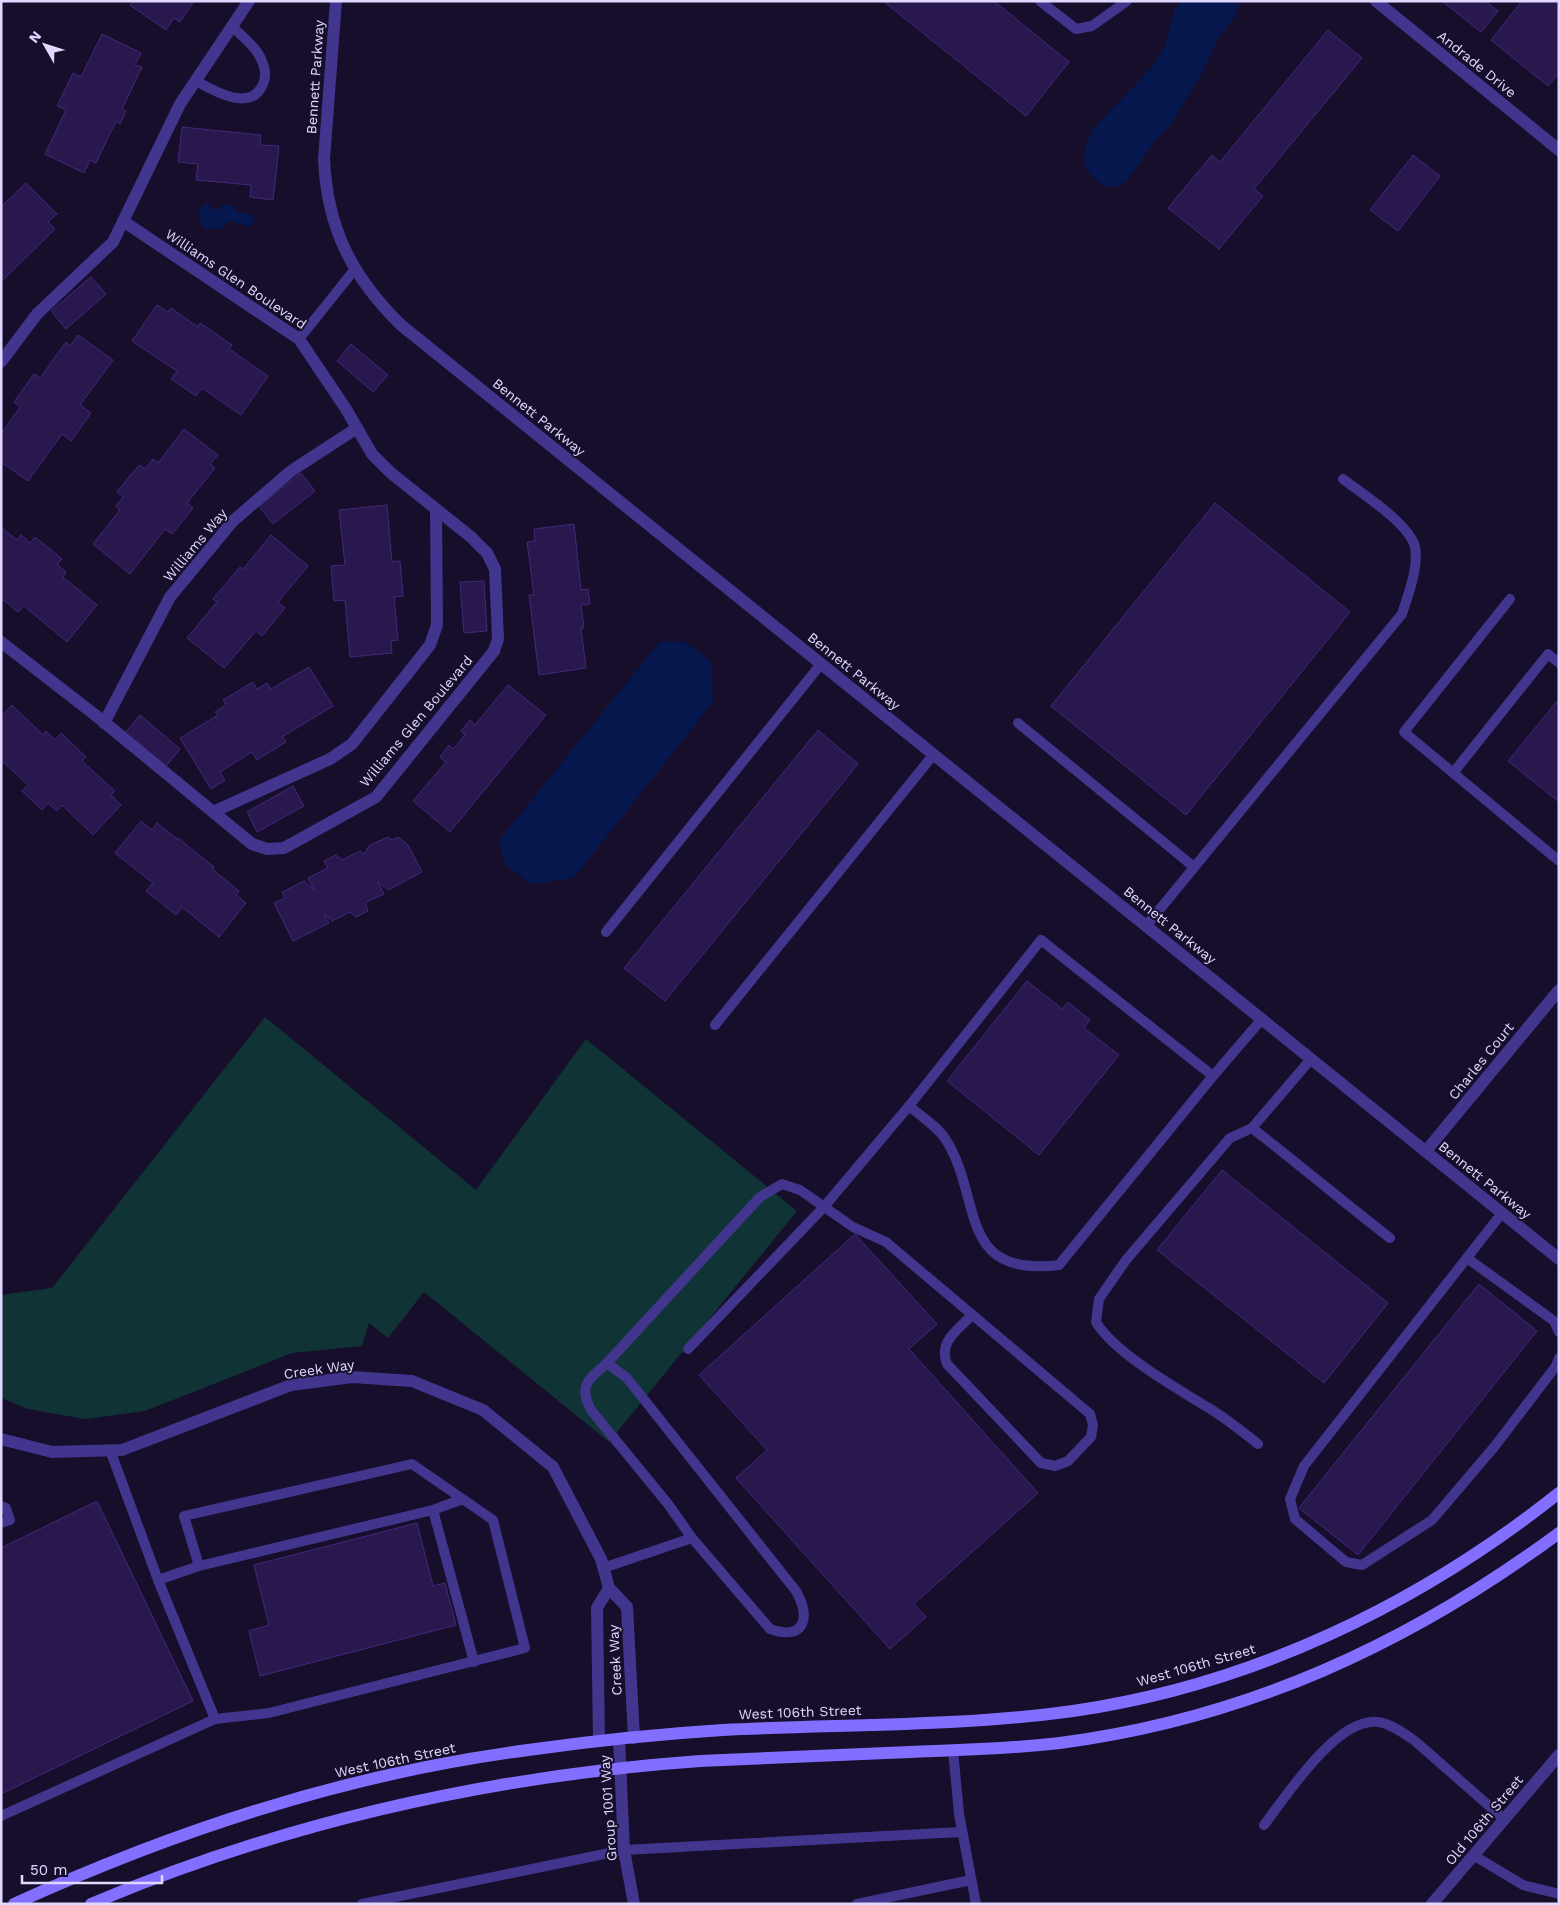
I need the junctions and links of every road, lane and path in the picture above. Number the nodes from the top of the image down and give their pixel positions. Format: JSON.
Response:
{"nodes":[{"id":1,"x":249,"y":1,"type":"edge"},
{"id":2,"x":336,"y":1,"type":"edge"},
{"id":3,"x":1040,"y":1,"type":"edge"},
{"id":4,"x":1128,"y":1,"type":"edge"},
{"id":5,"x":1378,"y":2,"type":"edge"},
{"id":6,"x":232,"y":26,"type":"junction"},
{"id":7,"x":196,"y":81,"type":"junction"},
{"id":8,"x":1559,"y":150,"type":"edge"},
{"id":9,"x":123,"y":221,"type":"junction"},
{"id":10,"x":355,"y":269,"type":"junction"},
{"id":11,"x":299,"y":339,"type":"junction"},
{"id":12,"x":1,"y":362,"type":"edge"},
{"id":13,"x":357,"y":428,"type":"junction"},
{"id":14,"x":1343,"y":479,"type":"dead end"},
{"id":15,"x":436,"y":509,"type":"junction"},
{"id":16,"x":1510,"y":600,"type":"dead end"},
{"id":17,"x":1,"y":642,"type":"edge"},
{"id":18,"x":1559,"y":663,"type":"edge"},
{"id":19,"x":821,"y":664,"type":"junction"},
{"id":20,"x":1018,"y":722,"type":"dead end"},
{"id":21,"x":104,"y":723,"type":"junction"},
{"id":22,"x":934,"y":754,"type":"junction"},
{"id":23,"x":1453,"y":773,"type":"junction"},
{"id":24,"x":213,"y":812,"type":"junction"},
{"id":25,"x":1559,"y":861,"type":"edge"},
{"id":26,"x":1194,"y":867,"type":"junction"},
{"id":27,"x":1146,"y":926,"type":"junction"},
{"id":28,"x":606,"y":932,"type":"dead end"},
{"id":29,"x":1559,"y":990,"type":"edge"},
{"id":30,"x":1262,"y":1019,"type":"junction"},
{"id":31,"x":715,"y":1025,"type":"dead end"},
{"id":32,"x":1311,"y":1059,"type":"junction"},
{"id":33,"x":1213,"y":1076,"type":"junction"},
{"id":34,"x":909,"y":1106,"type":"junction"},
{"id":35,"x":1252,"y":1128,"type":"junction"},
{"id":36,"x":1426,"y":1151,"type":"junction"},
{"id":37,"x":823,"y":1208,"type":"junction"},
{"id":38,"x":1502,"y":1213,"type":"junction"},
{"id":39,"x":1390,"y":1238,"type":"dead end"},
{"id":40,"x":1467,"y":1258,"type":"junction"},
{"id":41,"x":1559,"y":1259,"type":"edge"},
{"id":42,"x":972,"y":1315,"type":"junction"},
{"id":43,"x":1559,"y":1332,"type":"edge"},
{"id":44,"x":688,"y":1349,"type":"dead end"},
{"id":45,"x":1559,"y":1358,"type":"edge"},
{"id":46,"x":607,"y":1363,"type":"junction"},
{"id":47,"x":1,"y":1439,"type":"edge"},
{"id":48,"x":1258,"y":1444,"type":"dead end"},
{"id":49,"x":110,"y":1450,"type":"junction"},
{"id":50,"x":1559,"y":1493,"type":"edge"},
{"id":51,"x":463,"y":1499,"type":"junction"},
{"id":52,"x":1,"y":1506,"type":"edge"},
{"id":53,"x":433,"y":1510,"type":"junction"},
{"id":54,"x":1,"y":1523,"type":"edge"},
{"id":55,"x":1559,"y":1533,"type":"edge"},
{"id":56,"x":692,"y":1538,"type":"junction"},
{"id":57,"x":199,"y":1566,"type":"junction"},
{"id":58,"x":603,"y":1568,"type":"junction"},
{"id":59,"x":158,"y":1580,"type":"junction"},
{"id":60,"x":609,"y":1588,"type":"junction"},
{"id":61,"x":474,"y":1662,"type":"junction"},
{"id":62,"x":215,"y":1719,"type":"junction"},
{"id":63,"x":634,"y":1738,"type":"junction"},
{"id":64,"x":619,"y":1739,"type":"junction"},
{"id":65,"x":599,"y":1741,"type":"junction"},
{"id":66,"x":953,"y":1750,"type":"junction"},
{"id":67,"x":1559,"y":1755,"type":"edge"},
{"id":68,"x":620,"y":1768,"type":"junction"},
{"id":69,"x":1,"y":1816,"type":"edge"},
{"id":70,"x":1504,"y":1819,"type":"junction"},
{"id":71,"x":1264,"y":1825,"type":"dead end"},
{"id":72,"x":961,"y":1832,"type":"junction"},
{"id":73,"x":624,"y":1850,"type":"junction"},
{"id":74,"x":1473,"y":1855,"type":"junction"},
{"id":75,"x":971,"y":1880,"type":"junction"},
{"id":76,"x":1559,"y":1894,"type":"edge"},
{"id":77,"x":14,"y":1904,"type":"edge"},
{"id":78,"x":91,"y":1904,"type":"edge"},
{"id":79,"x":362,"y":1904,"type":"edge"},
{"id":80,"x":634,"y":1904,"type":"edge"},
{"id":81,"x":857,"y":1904,"type":"edge"},
{"id":82,"x":976,"y":1904,"type":"edge"},
{"id":83,"x":1432,"y":1904,"type":"edge"}],
"edges":[{"from":1,"to":6,"type":"street"},
{"from":2,"to":10,"type":"street","name":"Bennett Parkway"},
{"from":3,"to":4,"type":"lane"},
{"from":5,"to":8,"type":"street","name":"Andrade Drive"},
{"from":6,"to":7,"type":"street"},
{"from":6,"to":7,"type":"lane"},
{"from":7,"to":9,"type":"street"},
{"from":9,"to":11,"type":"street","name":"Williams Glen Boulevard"},
{"from":9,"to":12,"type":"street"},
{"from":10,"to":11,"type":"lane"},
{"from":10,"to":19,"type":"street","name":"Bennett Parkway"},
{"from":11,"to":13,"type":"street","name":"Williams Glen Boulevard"},
{"from":13,"to":15,"type":"street","name":"Williams Glen Boulevard"},
{"from":13,"to":21,"type":"street","name":"Williams Way"},
{"from":14,"to":26,"type":"lane"},
{"from":15,"to":24,"type":"street"},
{"from":15,"to":24,"type":"street","name":"Williams Glen Boulevard"},
{"from":16,"to":23,"type":"lane"},
{"from":17,"to":21,"type":"street","name":"Williams Glen Boulevard"},
{"from":18,"to":23,"type":"lane"},
{"from":19,"to":22,"type":"street","name":"Bennett Parkway"},
{"from":19,"to":28,"type":"lane"},
{"from":20,"to":26,"type":"lane"},
{"from":21,"to":24,"type":"street","name":"Williams Glen Boulevard"},
{"from":22,"to":27,"type":"street","name":"Bennett Parkway"},
{"from":22,"to":31,"type":"lane"},
{"from":23,"to":25,"type":"lane"},
{"from":26,"to":27,"type":"lane"},
{"from":27,"to":30,"type":"street","name":"Bennett Parkway"},
{"from":29,"to":36,"type":"street","name":"Charles Court"},
{"from":30,"to":32,"type":"street","name":"Bennett Parkway"},
{"from":30,"to":33,"type":"lane"},
{"from":32,"to":35,"type":"lane"},
{"from":32,"to":36,"type":"street","name":"Bennett Parkway"},
{"from":33,"to":34,"type":"lane"},
{"from":33,"to":34,"type":"lane"},
{"from":34,"to":37,"type":"lane"},
{"from":35,"to":39,"type":"lane"},
{"from":35,"to":48,"type":"lane"},
{"from":36,"to":38,"type":"street","name":"Bennett Parkway"},
{"from":37,"to":42,"type":"lane"},
{"from":37,"to":44,"type":"lane"},
{"from":37,"to":46,"type":"lane"},
{"from":38,"to":40,"type":"lane"},
{"from":38,"to":41,"type":"street","name":"Bennett Parkway"},
{"from":40,"to":43,"type":"lane"},
{"from":40,"to":45,"type":"lane"},
{"from":42,"to":42,"type":"lane"},
{"from":46,"to":56,"type":"lane"},
{"from":46,"to":56,"type":"lane"},
{"from":47,"to":49,"type":"street","name":"Creek Way"},
{"from":49,"to":58,"type":"street","name":"Creek Way"},
{"from":49,"to":59,"type":"lane"},
{"from":50,"to":63,"type":"street","name":"West 106th Street"},
{"from":51,"to":53,"type":"lane"},
{"from":51,"to":57,"type":"lane"},
{"from":51,"to":61,"type":"lane"},
{"from":52,"to":54,"type":"lane"},
{"from":53,"to":57,"type":"lane"},
{"from":53,"to":61,"type":"lane"},
{"from":55,"to":66,"type":"street"},
{"from":56,"to":58,"type":"lane"},
{"from":57,"to":59,"type":"lane"},
{"from":58,"to":60,"type":"street","name":"Creek Way"},
{"from":59,"to":62,"type":"lane"},
{"from":60,"to":63,"type":"street","name":"Creek Way"},
{"from":60,"to":65,"type":"street","name":"Creek Way"},
{"from":61,"to":62,"type":"lane"},
{"from":62,"to":69,"type":"lane"},
{"from":63,"to":64,"type":"street","name":"West 106th Street"},
{"from":64,"to":65,"type":"street","name":"West 106th Street"},
{"from":64,"to":68,"type":"street","name":"Group 1001 Way"},
{"from":65,"to":77,"type":"street","name":"West 106th Street"},
{"from":66,"to":68,"type":"street"},
{"from":66,"to":72,"type":"lane"},
{"from":67,"to":70,"type":"street","name":"Old 106th Street"},
{"from":68,"to":73,"type":"street","name":"Group 1001 Way"},
{"from":68,"to":78,"type":"street"},
{"from":70,"to":71,"type":"lane"},
{"from":70,"to":74,"type":"street","name":"Old 106th Street"},
{"from":72,"to":73,"type":"lane"},
{"from":72,"to":75,"type":"lane"},
{"from":73,"to":79,"type":"lane"},
{"from":73,"to":80,"type":"street","name":"Group 1001 Way"},
{"from":74,"to":76,"type":"lane"},
{"from":74,"to":83,"type":"street","name":"Old 106th Street"},
{"from":75,"to":81,"type":"lane"},
{"from":75,"to":82,"type":"lane"}]}
